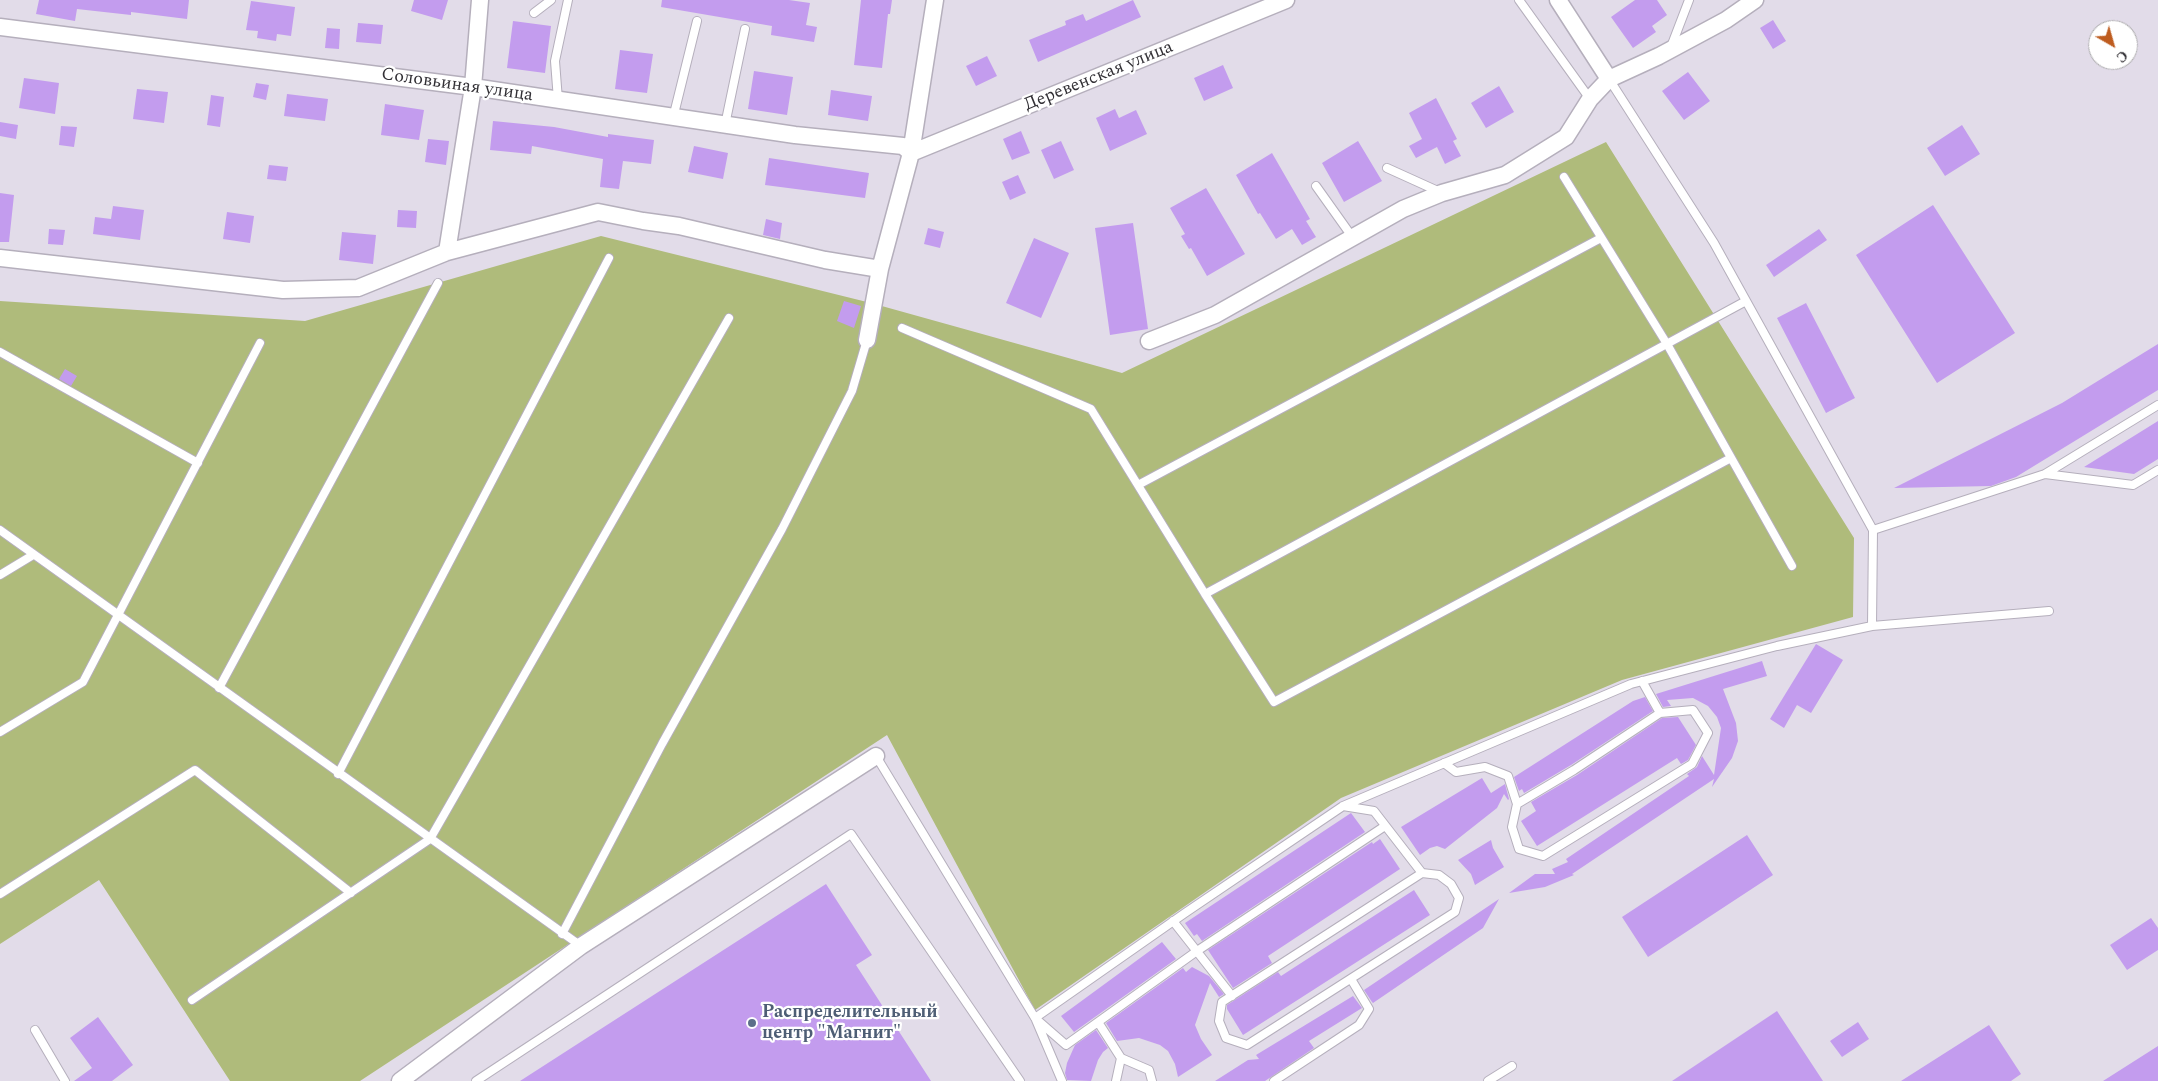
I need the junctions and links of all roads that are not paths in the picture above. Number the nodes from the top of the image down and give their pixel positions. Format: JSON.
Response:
{"nodes":[{"id":1,"x":480,"y":0,"type":"edge"},
{"id":2,"x":551,"y":0,"type":"edge"},
{"id":3,"x":568,"y":0,"type":"edge"},
{"id":4,"x":935,"y":0,"type":"edge"},
{"id":5,"x":1286,"y":0,"type":"edge"},
{"id":6,"x":1519,"y":0,"type":"edge"},
{"id":7,"x":1558,"y":0,"type":"edge"},
{"id":8,"x":1689,"y":0,"type":"edge"},
{"id":9,"x":1755,"y":0,"type":"edge"},
{"id":10,"x":534,"y":13,"type":"dead end"},
{"id":11,"x":697,"y":21,"type":"dead end"},
{"id":12,"x":0,"y":27,"type":"edge"},
{"id":13,"x":745,"y":29,"type":"dead end"},
{"id":14,"x":1669,"y":51,"type":"junction"},
{"id":15,"x":1609,"y":79,"type":"junction"},
{"id":16,"x":473,"y":87,"type":"junction"},
{"id":17,"x":1590,"y":99,"type":"junction"},
{"id":18,"x":558,"y":100,"type":"junction"},
{"id":19,"x":673,"y":118,"type":"junction"},
{"id":20,"x":725,"y":125,"type":"junction"},
{"id":21,"x":911,"y":153,"type":"junction"},
{"id":22,"x":1387,"y":168,"type":"dead end"},
{"id":23,"x":1564,"y":177,"type":"dead end"},
{"id":24,"x":1316,"y":186,"type":"dead end"},
{"id":25,"x":1442,"y":192,"type":"junction"},
{"id":26,"x":1353,"y":238,"type":"junction"},
{"id":27,"x":1601,"y":238,"type":"junction"},
{"id":28,"x":447,"y":252,"type":"junction"},
{"id":29,"x":0,"y":258,"type":"edge"},
{"id":30,"x":609,"y":258,"type":"dead end"},
{"id":31,"x":880,"y":269,"type":"junction"},
{"id":32,"x":438,"y":283,"type":"dead end"},
{"id":33,"x":1746,"y":301,"type":"junction"},
{"id":34,"x":729,"y":318,"type":"dead end"},
{"id":35,"x":902,"y":328,"type":"dead end"},
{"id":36,"x":867,"y":340,"type":"joint"},
{"id":37,"x":1149,"y":341,"type":"dead end"},
{"id":38,"x":260,"y":343,"type":"dead end"},
{"id":39,"x":1667,"y":344,"type":"junction"},
{"id":40,"x":0,"y":352,"type":"edge"},
{"id":41,"x":2158,"y":405,"type":"edge"},
{"id":42,"x":1731,"y":458,"type":"junction"},
{"id":43,"x":198,"y":463,"type":"junction"},
{"id":44,"x":2158,"y":470,"type":"edge"},
{"id":45,"x":2045,"y":474,"type":"junction"},
{"id":46,"x":1138,"y":485,"type":"junction"},
{"id":47,"x":0,"y":530,"type":"edge"},
{"id":48,"x":1873,"y":530,"type":"junction"},
{"id":49,"x":33,"y":555,"type":"junction"},
{"id":50,"x":1792,"y":566,"type":"dead end"},
{"id":51,"x":0,"y":575,"type":"edge"},
{"id":52,"x":1205,"y":594,"type":"junction"},
{"id":53,"x":2049,"y":611,"type":"dead end"},
{"id":54,"x":119,"y":616,"type":"junction"},
{"id":55,"x":1872,"y":626,"type":"junction"},
{"id":56,"x":1642,"y":681,"type":"junction"},
{"id":57,"x":219,"y":688,"type":"junction"},
{"id":58,"x":1660,"y":713,"type":"junction"},
{"id":59,"x":0,"y":732,"type":"edge"},
{"id":60,"x":876,"y":756,"type":"joint"},
{"id":61,"x":1444,"y":763,"type":"junction"},
{"id":62,"x":338,"y":774,"type":"junction"},
{"id":63,"x":1517,"y":804,"type":"junction"},
{"id":64,"x":1343,"y":806,"type":"junction"},
{"id":65,"x":1385,"y":826,"type":"junction"},
{"id":66,"x":430,"y":839,"type":"junction"},
{"id":67,"x":1422,"y":873,"type":"junction"},
{"id":68,"x":351,"y":893,"type":"junction"},
{"id":69,"x":0,"y":894,"type":"edge"},
{"id":70,"x":1173,"y":921,"type":"junction"},
{"id":71,"x":562,"y":934,"type":"junction"},
{"id":72,"x":581,"y":946,"type":"junction"},
{"id":73,"x":1197,"y":952,"type":"junction"},
{"id":74,"x":1352,"y":979,"type":"junction"},
{"id":75,"x":1232,"y":996,"type":"junction"},
{"id":76,"x":192,"y":1000,"type":"dead end"},
{"id":77,"x":1035,"y":1018,"type":"junction"},
{"id":78,"x":1098,"y":1022,"type":"junction"},
{"id":79,"x":35,"y":1030,"type":"dead end"},
{"id":80,"x":1120,"y":1058,"type":"junction"},
{"id":81,"x":1512,"y":1066,"type":"dead end"},
{"id":82,"x":65,"y":1081,"type":"edge"},
{"id":83,"x":400,"y":1081,"type":"edge"},
{"id":84,"x":476,"y":1081,"type":"edge"},
{"id":85,"x":1020,"y":1081,"type":"edge"},
{"id":86,"x":1062,"y":1081,"type":"edge"},
{"id":87,"x":1116,"y":1081,"type":"edge"},
{"id":88,"x":1152,"y":1081,"type":"edge"},
{"id":89,"x":1274,"y":1081,"type":"edge"},
{"id":90,"x":1488,"y":1081,"type":"edge"}],
"edges":[{"from":1,"to":16,"type":"street"},
{"from":2,"to":10,"type":"lane"},
{"from":3,"to":18,"type":"lane"},
{"from":4,"to":21,"type":"street"},
{"from":5,"to":21,"type":"street","name":"Деревенская улица"},
{"from":6,"to":17,"type":"lane"},
{"from":7,"to":15,"type":"street"},
{"from":8,"to":14,"type":"lane"},
{"from":9,"to":14,"type":"street"},
{"from":11,"to":19,"type":"lane"},
{"from":12,"to":16,"type":"street","name":"Соловьиная улица"},
{"from":13,"to":20,"type":"lane"},
{"from":14,"to":15,"type":"street"},
{"from":15,"to":17,"type":"street"},
{"from":15,"to":33,"type":"lane"},
{"from":16,"to":18,"type":"street","name":"Соловьиная улица"},
{"from":16,"to":28,"type":"street"},
{"from":17,"to":25,"type":"street"},
{"from":18,"to":19,"type":"street","name":"Соловьиная улица"},
{"from":19,"to":20,"type":"street","name":"Соловьиная улица"},
{"from":20,"to":21,"type":"street","name":"Соловьиная улица"},
{"from":21,"to":31,"type":"street"},
{"from":22,"to":25,"type":"lane"},
{"from":23,"to":27,"type":"lane"},
{"from":24,"to":26,"type":"lane"},
{"from":25,"to":26,"type":"street"},
{"from":26,"to":37,"type":"street"},
{"from":27,"to":39,"type":"lane"},
{"from":27,"to":46,"type":"lane"},
{"from":28,"to":29,"type":"street"},
{"from":28,"to":31,"type":"street"},
{"from":30,"to":62,"type":"lane"},
{"from":31,"to":36,"type":"street"},
{"from":32,"to":57,"type":"lane"},
{"from":33,"to":39,"type":"lane"},
{"from":33,"to":48,"type":"lane"},
{"from":34,"to":66,"type":"lane"},
{"from":35,"to":46,"type":"lane"},
{"from":36,"to":71,"type":"lane"},
{"from":38,"to":43,"type":"lane"},
{"from":39,"to":42,"type":"lane"},
{"from":39,"to":52,"type":"lane"},
{"from":40,"to":43,"type":"lane"},
{"from":41,"to":45,"type":"lane"},
{"from":42,"to":50,"type":"lane"},
{"from":42,"to":52,"type":"lane"},
{"from":43,"to":54,"type":"lane"},
{"from":44,"to":45,"type":"lane"},
{"from":45,"to":48,"type":"lane"},
{"from":46,"to":52,"type":"lane"},
{"from":47,"to":49,"type":"lane"},
{"from":48,"to":55,"type":"lane"},
{"from":49,"to":51,"type":"lane"},
{"from":49,"to":54,"type":"lane"},
{"from":53,"to":55,"type":"lane"},
{"from":54,"to":57,"type":"lane"},
{"from":54,"to":59,"type":"lane"},
{"from":55,"to":56,"type":"lane"},
{"from":56,"to":58,"type":"lane"},
{"from":56,"to":61,"type":"lane"},
{"from":57,"to":62,"type":"lane"},
{"from":58,"to":63,"type":"lane"},
{"from":58,"to":63,"type":"lane"},
{"from":60,"to":72,"type":"street"},
{"from":60,"to":77,"type":"lane"},
{"from":61,"to":63,"type":"lane"},
{"from":61,"to":64,"type":"lane"},
{"from":62,"to":66,"type":"lane"},
{"from":64,"to":65,"type":"lane"},
{"from":64,"to":70,"type":"lane"},
{"from":65,"to":67,"type":"lane"},
{"from":65,"to":73,"type":"lane"},
{"from":66,"to":68,"type":"lane"},
{"from":66,"to":71,"type":"lane"},
{"from":67,"to":74,"type":"lane"},
{"from":67,"to":75,"type":"lane"},
{"from":68,"to":69,"type":"lane"},
{"from":68,"to":76,"type":"lane"},
{"from":70,"to":73,"type":"lane"},
{"from":70,"to":77,"type":"lane"},
{"from":71,"to":72,"type":"lane"},
{"from":72,"to":83,"type":"street"},
{"from":73,"to":75,"type":"lane"},
{"from":73,"to":78,"type":"lane"},
{"from":74,"to":75,"type":"lane"},
{"from":74,"to":89,"type":"lane"},
{"from":77,"to":78,"type":"lane"},
{"from":77,"to":86,"type":"lane"},
{"from":78,"to":80,"type":"lane"},
{"from":79,"to":82,"type":"lane"},
{"from":80,"to":87,"type":"lane"},
{"from":80,"to":88,"type":"lane"},
{"from":81,"to":90,"type":"lane"},
{"from":84,"to":85,"type":"lane"}]}
